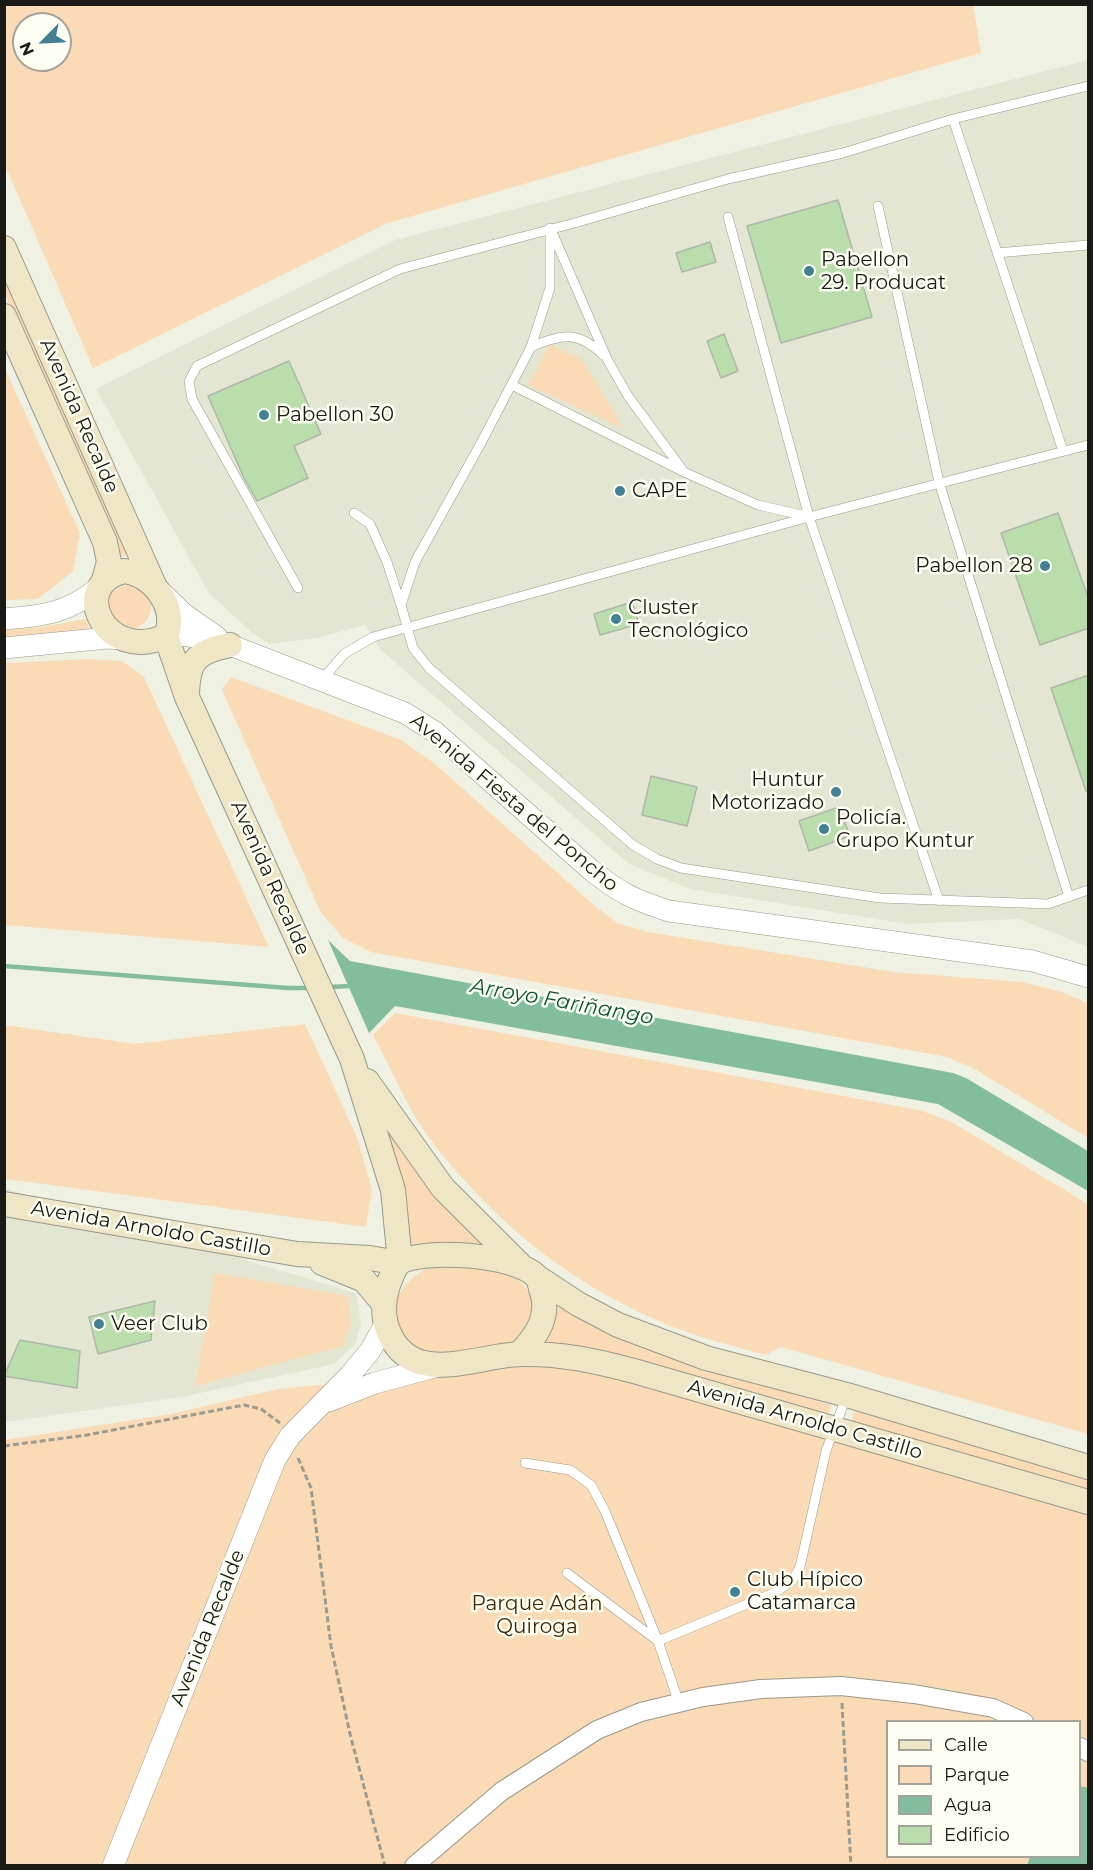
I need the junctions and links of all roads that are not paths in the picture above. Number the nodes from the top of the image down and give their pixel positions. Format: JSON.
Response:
{"nodes":[{"id":1,"x":1089,"y":86,"type":"edge"},
{"id":2,"x":953,"y":119,"type":"junction"},
{"id":3,"x":878,"y":206,"type":"dead end"},
{"id":4,"x":728,"y":217,"type":"dead end"},
{"id":5,"x":550,"y":228,"type":"junction"},
{"id":6,"x":1089,"y":245,"type":"edge"},
{"id":7,"x":4,"y":248,"type":"edge"},
{"id":8,"x":997,"y":253,"type":"junction"},
{"id":9,"x":4,"y":316,"type":"edge"},
{"id":10,"x":531,"y":347,"type":"junction"},
{"id":11,"x":607,"y":359,"type":"junction"},
{"id":12,"x":512,"y":386,"type":"junction"},
{"id":13,"x":1089,"y":445,"type":"edge"},
{"id":14,"x":1064,"y":451,"type":"junction"},
{"id":15,"x":684,"y":472,"type":"junction"},
{"id":16,"x":939,"y":482,"type":"junction"},
{"id":17,"x":354,"y":513,"type":"dead end"},
{"id":18,"x":809,"y":517,"type":"junction"},
{"id":19,"x":102,"y":584,"type":"junction"},
{"id":20,"x":156,"y":587,"type":"junction"},
{"id":21,"x":298,"y":588,"type":"dead end"},
{"id":22,"x":400,"y":605,"type":"junction"},
{"id":23,"x":4,"y":619,"type":"edge"},
{"id":24,"x":407,"y":627,"type":"junction"},
{"id":25,"x":167,"y":635,"type":"junction"},
{"id":26,"x":129,"y":641,"type":"junction"},
{"id":27,"x":230,"y":645,"type":"junction"},
{"id":28,"x":4,"y":648,"type":"edge"},
{"id":29,"x":321,"y":681,"type":"junction"},
{"id":30,"x":187,"y":697,"type":"junction"},
{"id":31,"x":1089,"y":890,"type":"edge"},
{"id":32,"x":1069,"y":897,"type":"junction"},
{"id":33,"x":939,"y":901,"type":"junction"},
{"id":34,"x":1089,"y":977,"type":"edge"},
{"id":35,"x":352,"y":1059,"type":"junction"},
{"id":36,"x":4,"y":1204,"type":"edge"},
{"id":37,"x":297,"y":1254,"type":"junction"},
{"id":38,"x":399,"y":1262,"type":"junction"},
{"id":39,"x":530,"y":1272,"type":"junction"},
{"id":40,"x":385,"y":1314,"type":"junction"},
{"id":41,"x":519,"y":1354,"type":"junction"},
{"id":42,"x":438,"y":1366,"type":"junction"},
{"id":43,"x":847,"y":1395,"type":"junction"},
{"id":44,"x":322,"y":1403,"type":"junction"},
{"id":45,"x":836,"y":1429,"type":"junction"},
{"id":46,"x":525,"y":1462,"type":"dead end"},
{"id":47,"x":1089,"y":1467,"type":"edge"},
{"id":48,"x":1089,"y":1502,"type":"edge"},
{"id":49,"x":567,"y":1573,"type":"dead end"},
{"id":50,"x":658,"y":1641,"type":"junction"},
{"id":51,"x":679,"y":1703,"type":"junction"},
{"id":52,"x":1020,"y":1720,"type":"edge"},
{"id":53,"x":113,"y":1866,"type":"edge"},
{"id":54,"x":414,"y":1866,"type":"edge"}],
"edges":[{"from":1,"to":2,"type":"lane"},
{"from":2,"to":5,"type":"lane"},
{"from":2,"to":8,"type":"lane"},
{"from":3,"to":16,"type":"lane"},
{"from":4,"to":18,"type":"lane"},
{"from":5,"to":10,"type":"lane"},
{"from":5,"to":11,"type":"lane"},
{"from":5,"to":21,"type":"lane"},
{"from":6,"to":8,"type":"lane"},
{"from":7,"to":20,"type":"main road","name":"Avenida Recalde"},
{"from":8,"to":14,"type":"lane"},
{"from":9,"to":19,"type":"main road","name":"Avenida Recalde"},
{"from":10,"to":11,"type":"lane"},
{"from":10,"to":12,"type":"lane"},
{"from":11,"to":15,"type":"lane"},
{"from":12,"to":15,"type":"lane"},
{"from":12,"to":22,"type":"lane"},
{"from":13,"to":14,"type":"lane"},
{"from":14,"to":16,"type":"lane"},
{"from":15,"to":18,"type":"lane"},
{"from":16,"to":18,"type":"lane"},
{"from":16,"to":32,"type":"lane"},
{"from":17,"to":22,"type":"lane"},
{"from":18,"to":24,"type":"lane"},
{"from":18,"to":33,"type":"lane"},
{"from":19,"to":20,"type":"main road"},
{"from":19,"to":23,"type":"street"},
{"from":19,"to":26,"type":"main road"},
{"from":20,"to":25,"type":"main road"},
{"from":20,"to":27,"type":"street","name":"Avenida Fiesta del Poncho"},
{"from":22,"to":24,"type":"lane"},
{"from":24,"to":29,"type":"lane"},
{"from":24,"to":33,"type":"lane"},
{"from":25,"to":26,"type":"main road"},
{"from":25,"to":27,"type":"street","name":"Avenida Fiesta del Poncho"},
{"from":25,"to":30,"type":"main road","name":"Avenida Recalde"},
{"from":26,"to":28,"type":"street"},
{"from":26,"to":30,"type":"main road","name":"Avenida Recalde"},
{"from":27,"to":29,"type":"street","name":"Avenida Fiesta del Poncho"},
{"from":27,"to":30,"type":"main road"},
{"from":29,"to":34,"type":"street","name":"Avenida Fiesta del Poncho"},
{"from":30,"to":35,"type":"main road","name":"Avenida Recalde"},
{"from":31,"to":32,"type":"lane"},
{"from":32,"to":33,"type":"lane"},
{"from":35,"to":38,"type":"main road","name":"Avenida Recalde"},
{"from":35,"to":39,"type":"main road","name":"Avenida Recalde"},
{"from":36,"to":37,"type":"main road","name":"Avenida Arnoldo Castillo"},
{"from":37,"to":38,"type":"main road","name":"Avenida Arnoldo Castillo"},
{"from":37,"to":40,"type":"main road","name":"Avenida Arnoldo Castillo"},
{"from":38,"to":39,"type":"main road"},
{"from":38,"to":40,"type":"main road"},
{"from":39,"to":41,"type":"main road"},
{"from":39,"to":43,"type":"main road","name":"Avenida Arnoldo Castillo"},
{"from":40,"to":42,"type":"main road"},
{"from":40,"to":44,"type":"street","name":"Avenida Recalde"},
{"from":41,"to":42,"type":"main road"},
{"from":41,"to":45,"type":"main road","name":"Avenida Arnoldo Castillo"},
{"from":42,"to":44,"type":"street","name":"Avenida Recalde"},
{"from":43,"to":45,"type":"lane"},
{"from":43,"to":47,"type":"main road","name":"Avenida Arnoldo Castillo"},
{"from":44,"to":53,"type":"street","name":"Avenida Recalde"},
{"from":45,"to":48,"type":"main road","name":"Avenida Arnoldo Castillo"},
{"from":45,"to":50,"type":"lane"},
{"from":46,"to":50,"type":"lane"},
{"from":49,"to":50,"type":"lane"},
{"from":50,"to":51,"type":"lane"},
{"from":51,"to":52,"type":"street"},
{"from":51,"to":54,"type":"street"}]}
